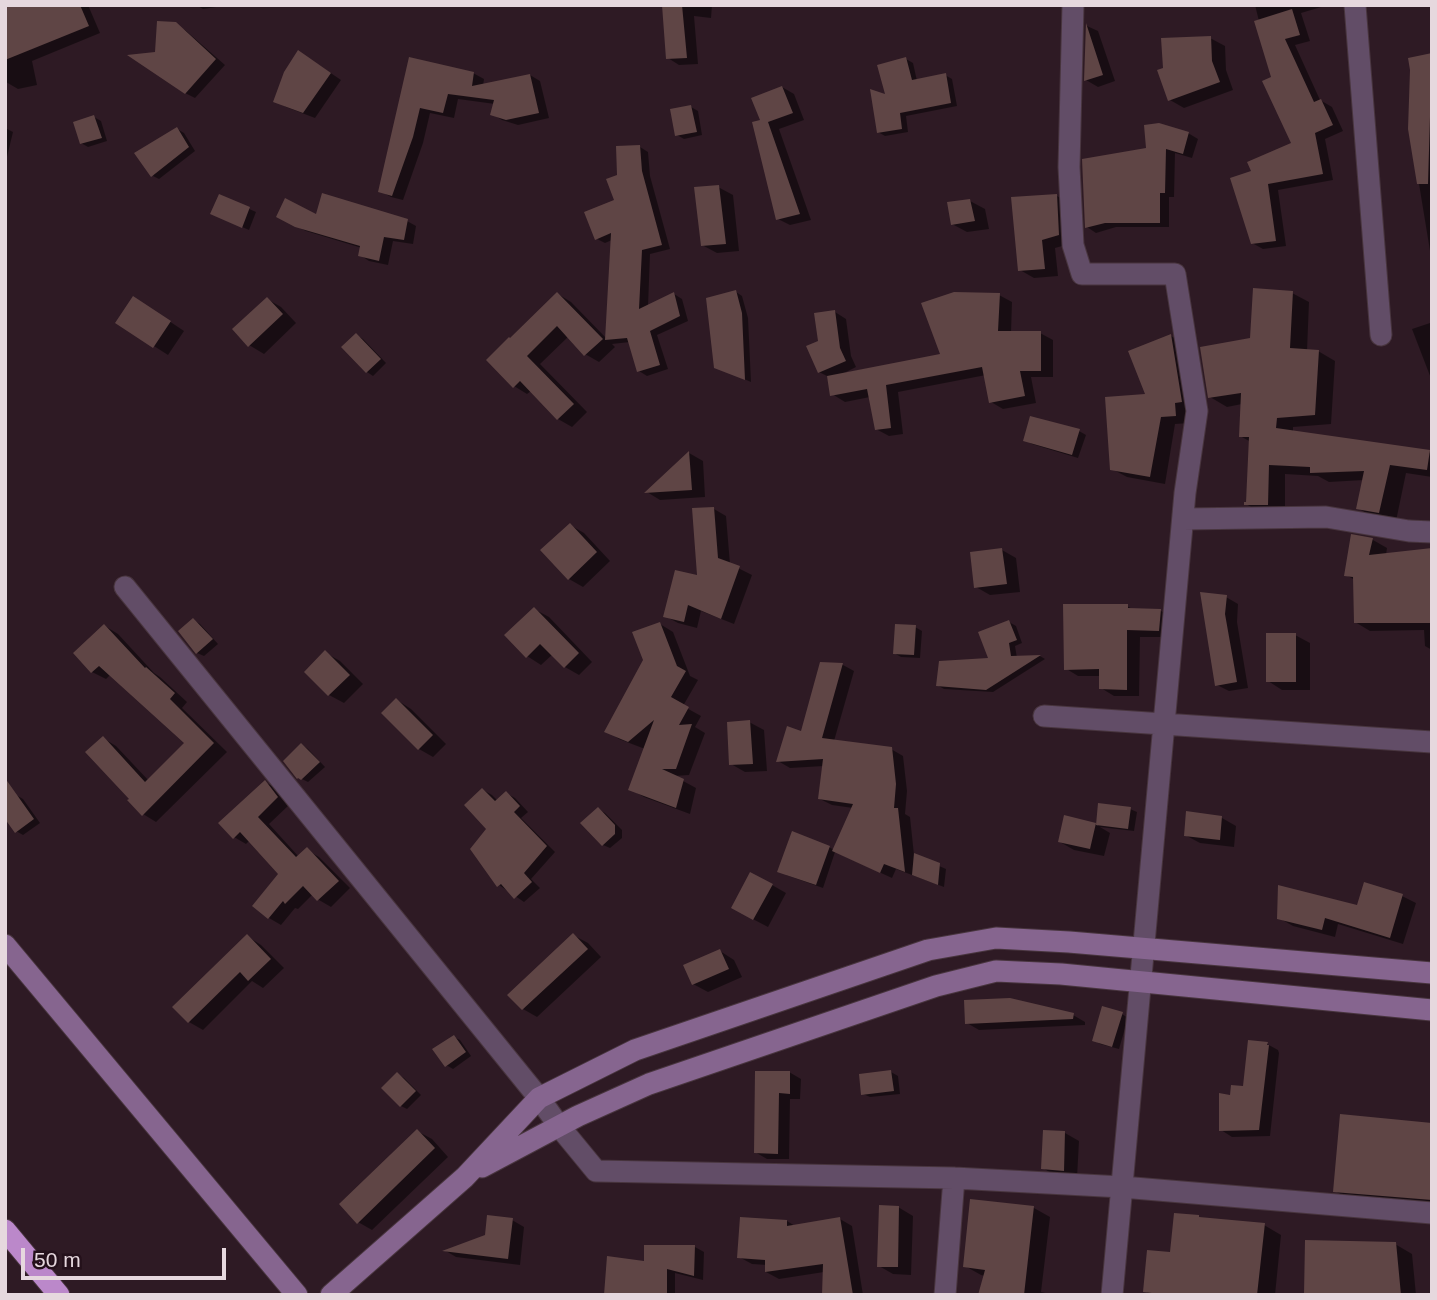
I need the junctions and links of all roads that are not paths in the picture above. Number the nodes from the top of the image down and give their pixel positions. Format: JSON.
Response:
{"nodes":[{"id":1,"x":1073,"y":5,"type":"edge"},
{"id":2,"x":1354,"y":5,"type":"edge"},
{"id":3,"x":1381,"y":335,"type":"dead end"},
{"id":4,"x":1183,"y":519,"type":"junction"},
{"id":5,"x":1432,"y":532,"type":"edge"},
{"id":6,"x":125,"y":587,"type":"dead end"},
{"id":7,"x":1045,"y":716,"type":"dead end"},
{"id":8,"x":1164,"y":724,"type":"junction"},
{"id":9,"x":1432,"y":742,"type":"edge"},
{"id":10,"x":5,"y":946,"type":"edge"},
{"id":11,"x":1143,"y":948,"type":"junction"},
{"id":12,"x":1432,"y":973,"type":"edge"},
{"id":13,"x":1140,"y":982,"type":"junction"},
{"id":14,"x":1432,"y":1010,"type":"edge"},
{"id":15,"x":539,"y":1098,"type":"junction"},
{"id":16,"x":559,"y":1126,"type":"junction"},
{"id":17,"x":465,"y":1177,"type":"junction"},
{"id":18,"x":954,"y":1178,"type":"junction"},
{"id":19,"x":1122,"y":1187,"type":"junction"},
{"id":20,"x":1432,"y":1213,"type":"edge"},
{"id":21,"x":5,"y":1230,"type":"edge"},
{"id":22,"x":59,"y":1295,"type":"edge"},
{"id":23,"x":297,"y":1295,"type":"edge"},
{"id":24,"x":331,"y":1295,"type":"edge"},
{"id":25,"x":945,"y":1295,"type":"edge"},
{"id":26,"x":1112,"y":1295,"type":"edge"}],
"edges":[{"from":1,"to":4,"type":"street"},
{"from":2,"to":3,"type":"street"},
{"from":4,"to":5,"type":"street"},
{"from":4,"to":8,"type":"street"},
{"from":6,"to":15,"type":"street"},
{"from":7,"to":8,"type":"street"},
{"from":8,"to":9,"type":"street"},
{"from":8,"to":11,"type":"street"},
{"from":10,"to":23,"type":"street"},
{"from":11,"to":12,"type":"street"},
{"from":11,"to":13,"type":"street"},
{"from":11,"to":15,"type":"street"},
{"from":13,"to":14,"type":"street"},
{"from":13,"to":16,"type":"street"},
{"from":13,"to":19,"type":"street"},
{"from":15,"to":16,"type":"street"},
{"from":15,"to":17,"type":"street"},
{"from":16,"to":17,"type":"street"},
{"from":16,"to":18,"type":"street"},
{"from":17,"to":24,"type":"street"},
{"from":18,"to":19,"type":"street"},
{"from":18,"to":25,"type":"street"},
{"from":19,"to":20,"type":"street"},
{"from":19,"to":26,"type":"street"},
{"from":21,"to":22,"type":"highway"}]}
